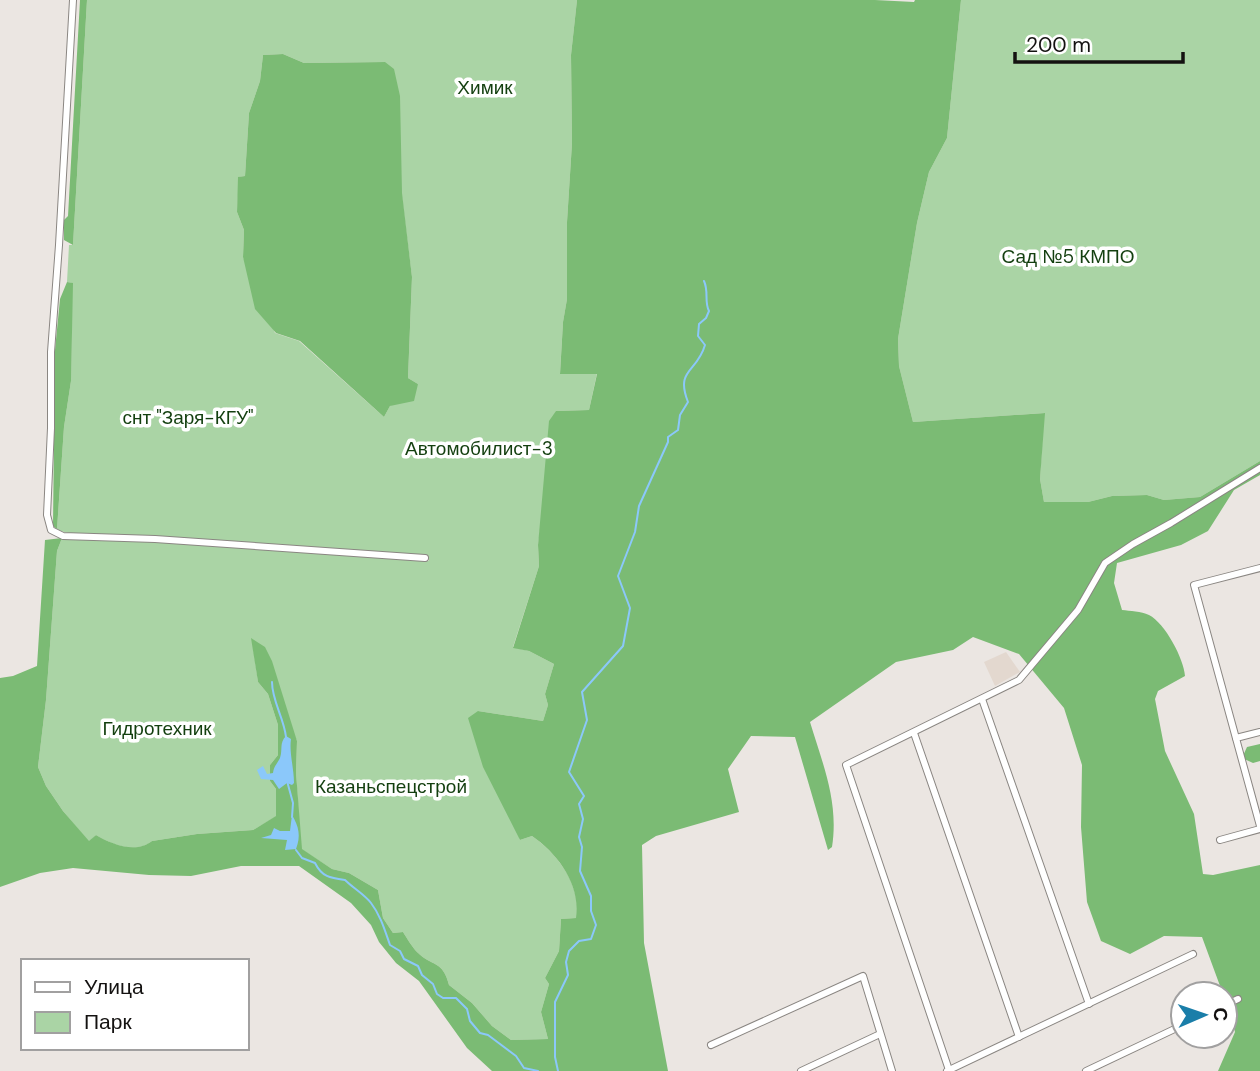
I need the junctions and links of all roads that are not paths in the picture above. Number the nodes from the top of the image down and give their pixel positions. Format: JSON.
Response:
{"nodes":[{"id":1,"x":73,"y":0,"type":"edge"},
{"id":2,"x":1260,"y":468,"type":"edge"},
{"id":3,"x":425,"y":558,"type":"dead end"},
{"id":4,"x":1260,"y":568,"type":"edge"},
{"id":5,"x":982,"y":698,"type":"junction"},
{"id":6,"x":1260,"y":732,"type":"edge"},
{"id":7,"x":915,"y":733,"type":"junction"},
{"id":8,"x":1236,"y":738,"type":"junction"},
{"id":9,"x":1260,"y":827,"type":"edge"},
{"id":10,"x":1220,"y":840,"type":"dead end"},
{"id":11,"x":1193,"y":954,"type":"dead end"},
{"id":12,"x":1089,"y":1003,"type":"junction"},
{"id":13,"x":1169,"y":1032,"type":"edge"},
{"id":14,"x":880,"y":1034,"type":"junction"},
{"id":15,"x":1019,"y":1037,"type":"junction"},
{"id":16,"x":711,"y":1045,"type":"dead end"},
{"id":17,"x":948,"y":1070,"type":"edge"},
{"id":18,"x":801,"y":1071,"type":"edge"},
{"id":19,"x":892,"y":1071,"type":"edge"},
{"id":20,"x":1086,"y":1071,"type":"edge"}],
"edges":[{"from":1,"to":3,"type":"street"},
{"from":2,"to":5,"type":"street"},
{"from":4,"to":8,"type":"street"},
{"from":5,"to":7,"type":"street"},
{"from":5,"to":12,"type":"street"},
{"from":6,"to":8,"type":"street"},
{"from":7,"to":15,"type":"street"},
{"from":7,"to":17,"type":"street"},
{"from":8,"to":9,"type":"street"},
{"from":9,"to":10,"type":"street"},
{"from":11,"to":12,"type":"street"},
{"from":12,"to":15,"type":"street"},
{"from":13,"to":20,"type":"street"},
{"from":14,"to":16,"type":"street"},
{"from":14,"to":18,"type":"street"},
{"from":14,"to":19,"type":"street"},
{"from":15,"to":17,"type":"street"}]}
